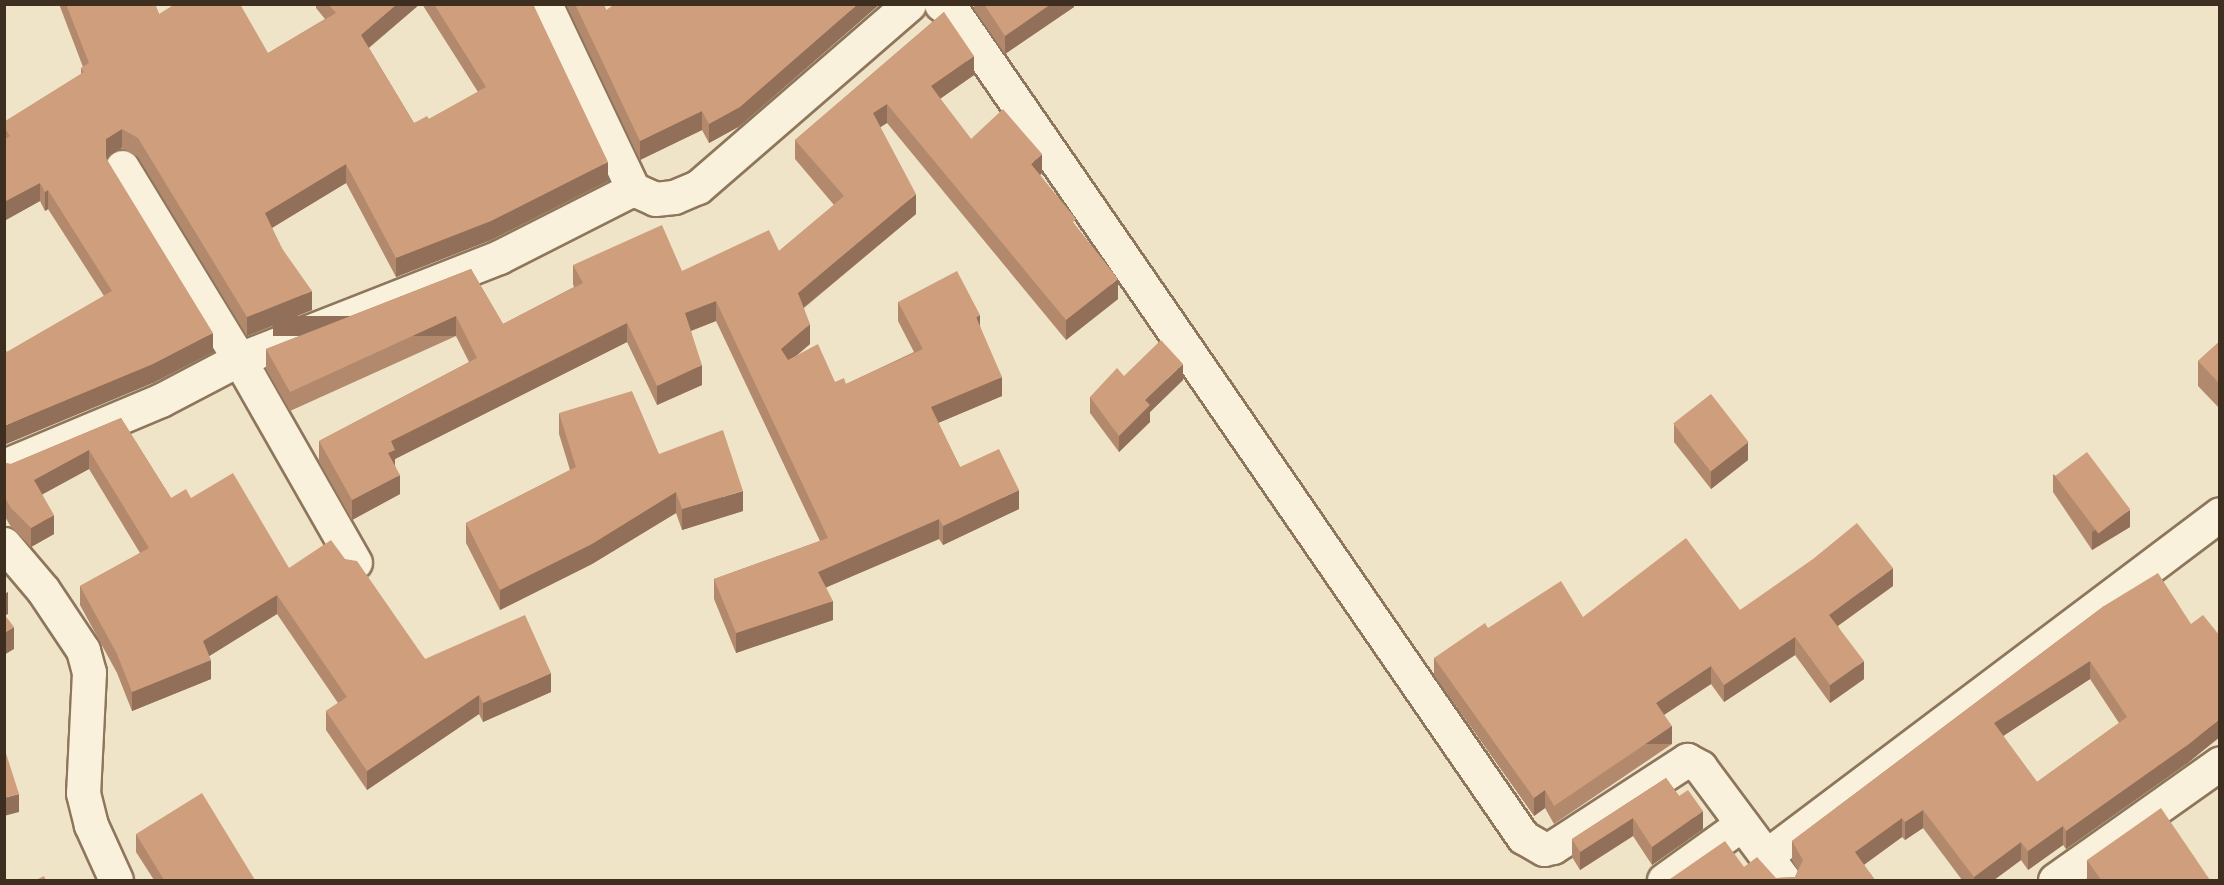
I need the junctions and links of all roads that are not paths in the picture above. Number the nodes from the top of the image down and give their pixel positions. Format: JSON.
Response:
{"nodes":[{"id":1,"x":545,"y":4,"type":"edge"},
{"id":2,"x":909,"y":4,"type":"edge"},
{"id":3,"x":941,"y":4,"type":"edge"},
{"id":4,"x":122,"y":167,"type":"dead end"},
{"id":5,"x":633,"y":189,"type":"junction"},
{"id":6,"x":240,"y":359,"type":"junction"},
{"id":7,"x":4,"y":466,"type":"edge"},
{"id":8,"x":2220,"y":514,"type":"edge"},
{"id":9,"x":4,"y":544,"type":"edge"},
{"id":10,"x":355,"y":562,"type":"edge"},
{"id":11,"x":2220,"y":762,"type":"edge"},
{"id":12,"x":1742,"y":824,"type":"junction"},
{"id":13,"x":1775,"y":868,"type":"edge"},
{"id":14,"x":117,"y":880,"type":"edge"},
{"id":15,"x":1664,"y":880,"type":"edge"},
{"id":16,"x":2055,"y":880,"type":"edge"}],
"edges":[{"from":1,"to":5,"type":"street"},
{"from":2,"to":5,"type":"street"},
{"from":3,"to":12,"type":"street"},
{"from":4,"to":6,"type":"street"},
{"from":5,"to":6,"type":"street"},
{"from":6,"to":7,"type":"street"},
{"from":6,"to":10,"type":"street"},
{"from":8,"to":13,"type":"street"},
{"from":9,"to":14,"type":"street"},
{"from":11,"to":16,"type":"street"},
{"from":12,"to":13,"type":"street"},
{"from":12,"to":15,"type":"street"}]}
